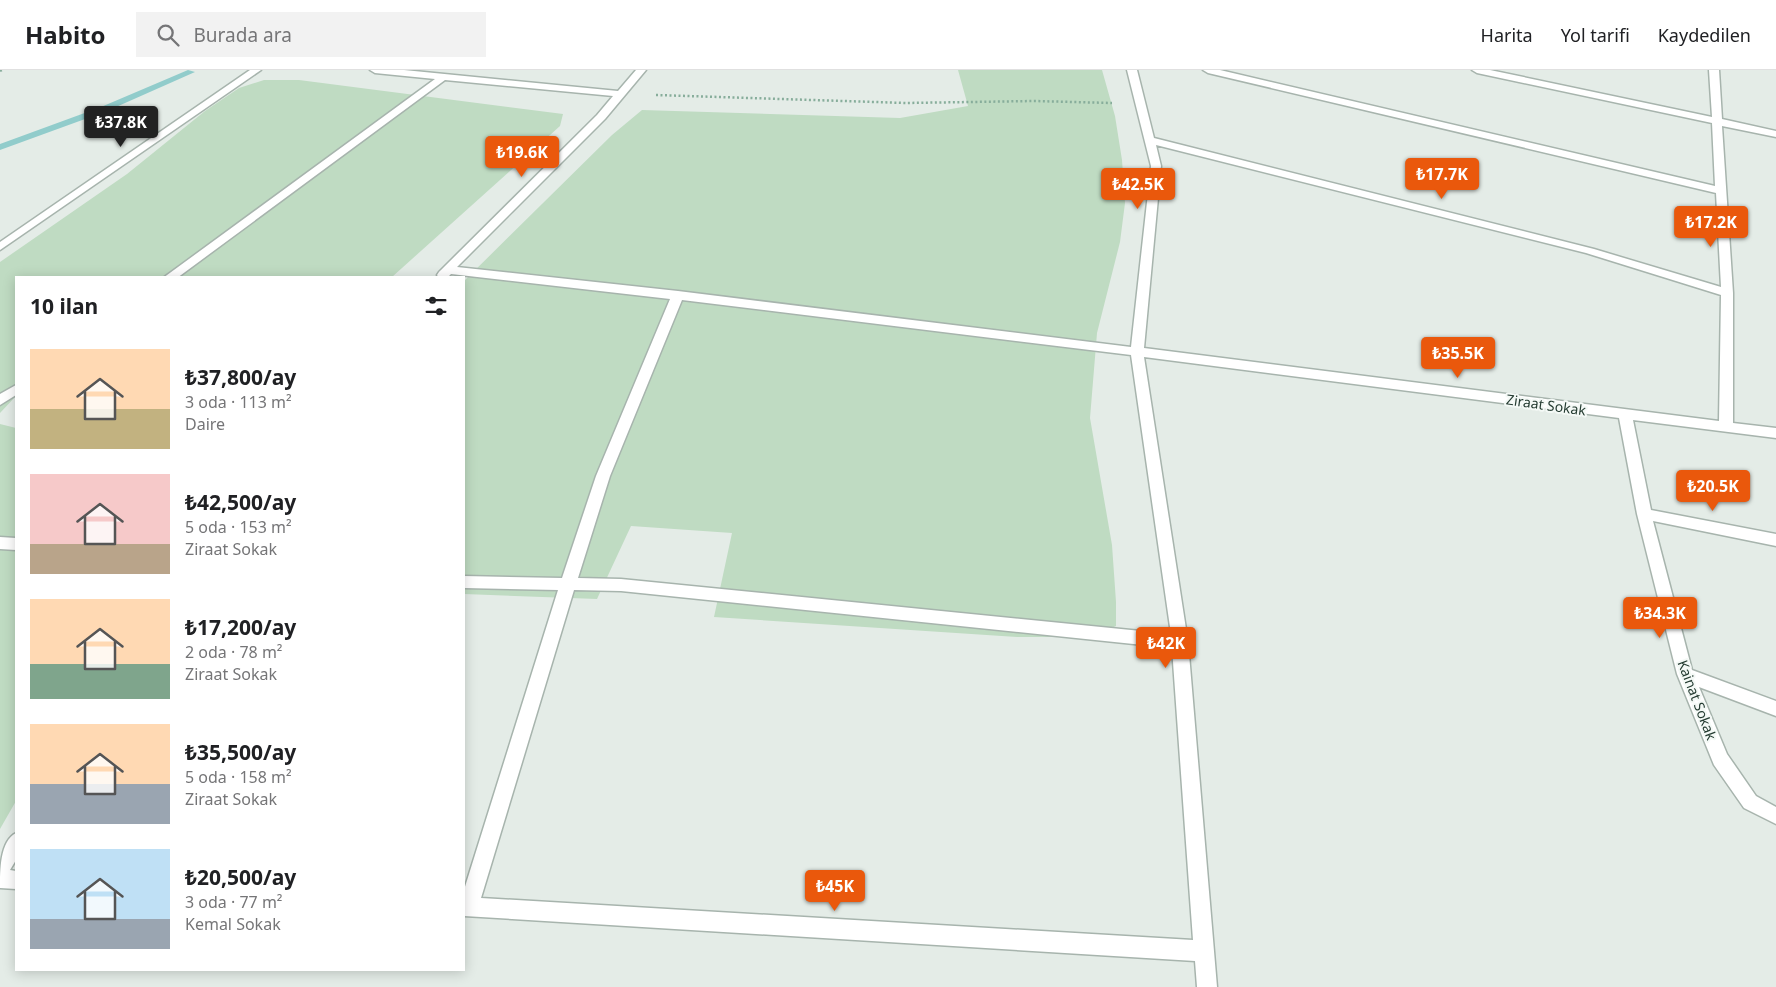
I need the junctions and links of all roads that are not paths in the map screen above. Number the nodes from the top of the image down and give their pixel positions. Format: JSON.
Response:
{"nodes":[{"id":1,"x":256,"y":70,"type":"edge"},
{"id":2,"x":375,"y":70,"type":"edge"},
{"id":3,"x":641,"y":70,"type":"edge"},
{"id":4,"x":1132,"y":70,"type":"edge"},
{"id":5,"x":1208,"y":70,"type":"edge"},
{"id":6,"x":1477,"y":70,"type":"edge"},
{"id":7,"x":1714,"y":70,"type":"edge"},
{"id":8,"x":1499,"y":72,"type":"edge"},
{"id":9,"x":443,"y":77,"type":"junction"},
{"id":10,"x":620,"y":94,"type":"junction"},
{"id":11,"x":1717,"y":123,"type":"junction"},
{"id":12,"x":1776,"y":134,"type":"edge"},
{"id":13,"x":1149,"y":140,"type":"junction"},
{"id":14,"x":1721,"y":191,"type":"junction"},
{"id":15,"x":0,"y":247,"type":"edge"},
{"id":16,"x":444,"y":274,"type":"edge"},
{"id":17,"x":172,"y":276,"type":"edge"},
{"id":18,"x":1727,"y":293,"type":"junction"},
{"id":19,"x":678,"y":295,"type":"junction"},
{"id":20,"x":1137,"y":350,"type":"junction"},
{"id":21,"x":15,"y":390,"type":"edge"},
{"id":22,"x":0,"y":401,"type":"edge"},
{"id":23,"x":1625,"y":415,"type":"junction"},
{"id":24,"x":1726,"y":426,"type":"junction"},
{"id":25,"x":1776,"y":433,"type":"edge"},
{"id":26,"x":1644,"y":514,"type":"junction"},
{"id":27,"x":1776,"y":540,"type":"edge"},
{"id":28,"x":0,"y":543,"type":"edge"},
{"id":29,"x":15,"y":544,"type":"edge"},
{"id":30,"x":465,"y":582,"type":"edge"},
{"id":31,"x":568,"y":584,"type":"junction"},
{"id":32,"x":1180,"y":642,"type":"junction"},
{"id":33,"x":1685,"y":674,"type":"junction"},
{"id":34,"x":1776,"y":709,"type":"edge"},
{"id":35,"x":1776,"y":816,"type":"edge"},
{"id":36,"x":15,"y":844,"type":"edge"},
{"id":37,"x":0,"y":870,"type":"edge"},
{"id":38,"x":0,"y":880,"type":"edge"},
{"id":39,"x":15,"y":880,"type":"edge"},
{"id":40,"x":466,"y":908,"type":"edge"},
{"id":41,"x":1204,"y":951,"type":"junction"},
{"id":42,"x":1207,"y":987,"type":"edge"}],
"edges":[{"from":1,"to":15,"type":"street"},
{"from":2,"to":9,"type":"street"},
{"from":3,"to":10,"type":"street"},
{"from":4,"to":13,"type":"street"},
{"from":5,"to":14,"type":"street"},
{"from":6,"to":8,"type":"street"},
{"from":7,"to":11,"type":"street"},
{"from":8,"to":11,"type":"street"},
{"from":9,"to":10,"type":"street"},
{"from":9,"to":17,"type":"street"},
{"from":10,"to":16,"type":"street"},
{"from":11,"to":12,"type":"street"},
{"from":11,"to":14,"type":"street"},
{"from":13,"to":18,"type":"street"},
{"from":13,"to":20,"type":"street"},
{"from":14,"to":18,"type":"street"},
{"from":16,"to":19,"type":"street","name":"Ziraat Sokak"},
{"from":18,"to":24,"type":"street"},
{"from":19,"to":20,"type":"street","name":"Ziraat Sokak"},
{"from":19,"to":31,"type":"street"},
{"from":20,"to":23,"type":"street","name":"Ziraat Sokak"},
{"from":20,"to":32,"type":"street"},
{"from":21,"to":22,"type":"street"},
{"from":23,"to":24,"type":"street","name":"Ziraat Sokak"},
{"from":23,"to":26,"type":"street","name":"Kainat Sokak"},
{"from":24,"to":25,"type":"street","name":"Ziraat Sokak"},
{"from":26,"to":27,"type":"street"},
{"from":26,"to":33,"type":"street","name":"Kainat Sokak"},
{"from":28,"to":29,"type":"street"},
{"from":30,"to":31,"type":"street"},
{"from":31,"to":32,"type":"street"},
{"from":31,"to":40,"type":"street"},
{"from":32,"to":41,"type":"street"},
{"from":33,"to":34,"type":"street"},
{"from":33,"to":35,"type":"street","name":"Kainat Sokak"},
{"from":36,"to":37,"type":"street"},
{"from":38,"to":39,"type":"street"},
{"from":40,"to":41,"type":"street"},
{"from":41,"to":42,"type":"street"}]}
